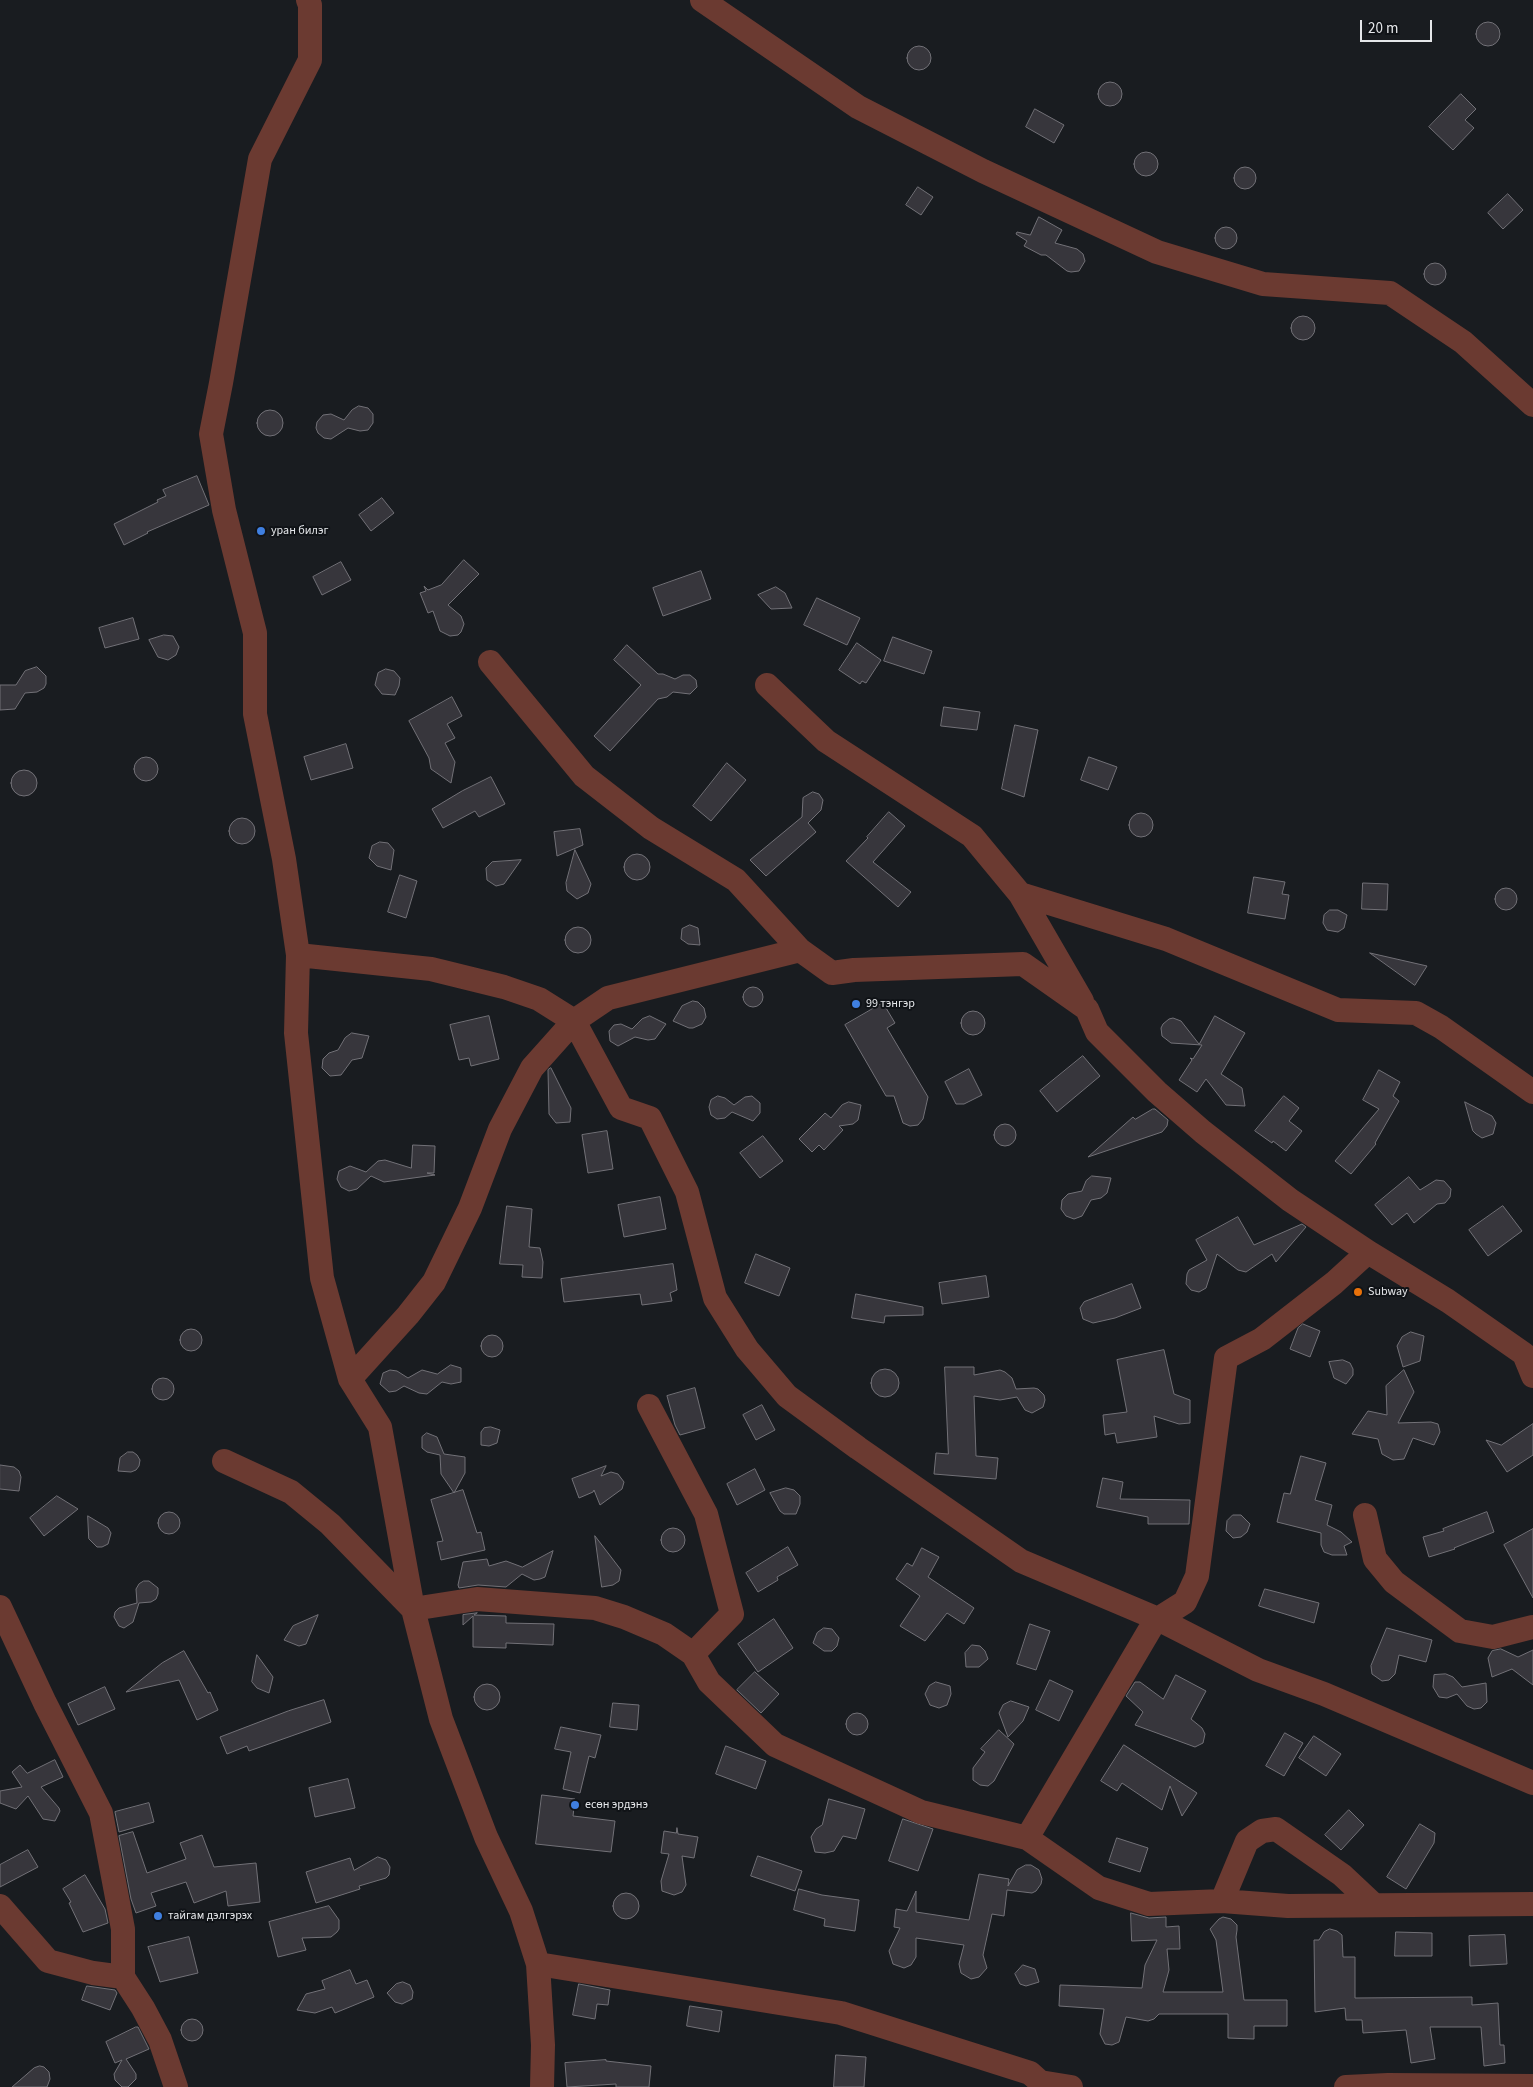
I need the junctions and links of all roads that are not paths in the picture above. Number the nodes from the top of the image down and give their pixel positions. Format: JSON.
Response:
{"nodes":[{"id":1,"x":308,"y":0,"type":"edge"},
{"id":2,"x":702,"y":0,"type":"edge"},
{"id":3,"x":1533,"y":405,"type":"edge"},
{"id":4,"x":490,"y":662,"type":"dead end"},
{"id":5,"x":767,"y":685,"type":"dead end"},
{"id":6,"x":1020,"y":894,"type":"junction"},
{"id":7,"x":800,"y":950,"type":"junction"},
{"id":8,"x":298,"y":955,"type":"junction"},
{"id":9,"x":1087,"y":1009,"type":"junction"},
{"id":10,"x":574,"y":1021,"type":"junction"},
{"id":11,"x":1533,"y":1092,"type":"edge"},
{"id":12,"x":1368,"y":1252,"type":"junction"},
{"id":13,"x":1533,"y":1376,"type":"edge"},
{"id":14,"x":350,"y":1379,"type":"junction"},
{"id":15,"x":650,"y":1406,"type":"dead end"},
{"id":16,"x":224,"y":1460,"type":"dead end"},
{"id":17,"x":1364,"y":1515,"type":"dead end"},
{"id":18,"x":0,"y":1607,"type":"edge"},
{"id":19,"x":413,"y":1609,"type":"junction"},
{"id":20,"x":1158,"y":1619,"type":"junction"},
{"id":21,"x":1533,"y":1627,"type":"edge"},
{"id":22,"x":693,"y":1654,"type":"junction"},
{"id":23,"x":1533,"y":1783,"type":"edge"},
{"id":24,"x":1028,"y":1838,"type":"junction"},
{"id":25,"x":1222,"y":1901,"type":"junction"},
{"id":26,"x":1533,"y":1904,"type":"edge"},
{"id":27,"x":1374,"y":1905,"type":"junction"},
{"id":28,"x":0,"y":1906,"type":"edge"},
{"id":29,"x":538,"y":1964,"type":"junction"},
{"id":30,"x":123,"y":1978,"type":"junction"},
{"id":31,"x":1533,"y":2086,"type":"edge"},
{"id":32,"x":176,"y":2087,"type":"edge"},
{"id":33,"x":542,"y":2087,"type":"edge"},
{"id":34,"x":1072,"y":2087,"type":"edge"},
{"id":35,"x":1346,"y":2087,"type":"edge"}],
"edges":[{"from":1,"to":8,"type":"street"},
{"from":2,"to":3,"type":"street"},
{"from":4,"to":7,"type":"street"},
{"from":5,"to":6,"type":"street"},
{"from":6,"to":9,"type":"street"},
{"from":6,"to":11,"type":"street"},
{"from":7,"to":9,"type":"street"},
{"from":7,"to":10,"type":"street"},
{"from":8,"to":10,"type":"street"},
{"from":8,"to":14,"type":"street"},
{"from":9,"to":12,"type":"street"},
{"from":10,"to":14,"type":"street"},
{"from":10,"to":20,"type":"street"},
{"from":12,"to":13,"type":"street"},
{"from":12,"to":20,"type":"street"},
{"from":14,"to":19,"type":"street"},
{"from":15,"to":22,"type":"street"},
{"from":16,"to":19,"type":"street"},
{"from":17,"to":21,"type":"street"},
{"from":18,"to":30,"type":"street"},
{"from":19,"to":22,"type":"street"},
{"from":19,"to":29,"type":"street"},
{"from":20,"to":23,"type":"street"},
{"from":20,"to":24,"type":"street"},
{"from":22,"to":24,"type":"street"},
{"from":24,"to":25,"type":"street"},
{"from":25,"to":27,"type":"street"},
{"from":25,"to":27,"type":"street"},
{"from":26,"to":27,"type":"street"},
{"from":28,"to":30,"type":"street"},
{"from":29,"to":33,"type":"street"},
{"from":29,"to":34,"type":"street"},
{"from":30,"to":32,"type":"street"},
{"from":31,"to":35,"type":"street"}]}
